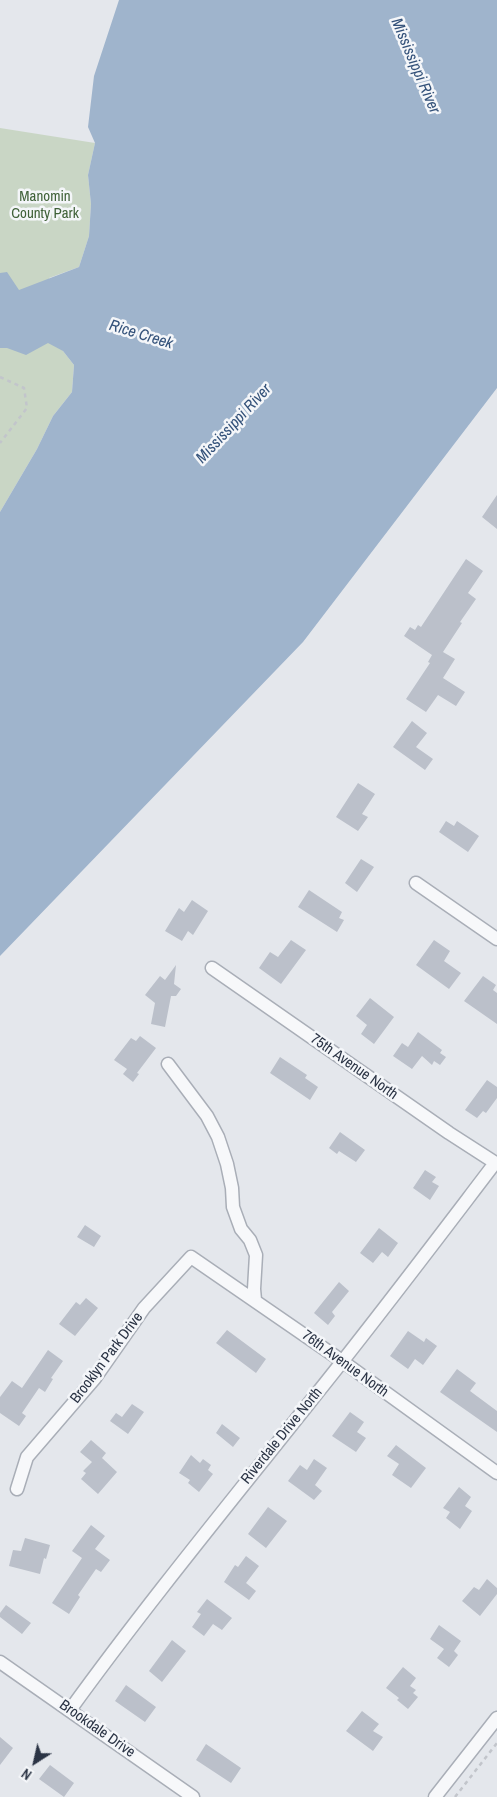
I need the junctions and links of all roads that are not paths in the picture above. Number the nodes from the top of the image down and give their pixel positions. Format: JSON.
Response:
{"nodes":[{"id":1,"x":416,"y":883,"type":"dead end"},
{"id":2,"x":497,"y":939,"type":"edge"},
{"id":3,"x":212,"y":968,"type":"dead end"},
{"id":4,"x":168,"y":1064,"type":"dead end"},
{"id":5,"x":496,"y":1164,"type":"edge"},
{"id":6,"x":191,"y":1257,"type":"joint"},
{"id":7,"x":255,"y":1300,"type":"junction"},
{"id":8,"x":342,"y":1361,"type":"junction"},
{"id":9,"x":497,"y":1474,"type":"edge"},
{"id":10,"x":18,"y":1489,"type":"dead end"},
{"id":11,"x":0,"y":1662,"type":"edge"},
{"id":12,"x":70,"y":1710,"type":"junction"},
{"id":13,"x":497,"y":1718,"type":"edge"},
{"id":14,"x":193,"y":1797,"type":"edge"},
{"id":15,"x":436,"y":1797,"type":"edge"}],
"edges":[{"from":1,"to":2,"type":"street"},
{"from":3,"to":5,"type":"street","name":"75th Avenue North"},
{"from":4,"to":7,"type":"street"},
{"from":5,"to":8,"type":"street","name":"Riverdale Drive North"},
{"from":6,"to":7,"type":"street","name":"76th Avenue North"},
{"from":6,"to":10,"type":"street","name":"Brooklyn Park Drive"},
{"from":7,"to":8,"type":"street","name":"76th Avenue North"},
{"from":8,"to":9,"type":"street","name":"76th Avenue North"},
{"from":8,"to":12,"type":"street","name":"Riverdale Drive North"},
{"from":11,"to":12,"type":"street","name":"Brookdale Drive"},
{"from":12,"to":14,"type":"street","name":"Brookdale Drive"},
{"from":13,"to":15,"type":"street"}]}
